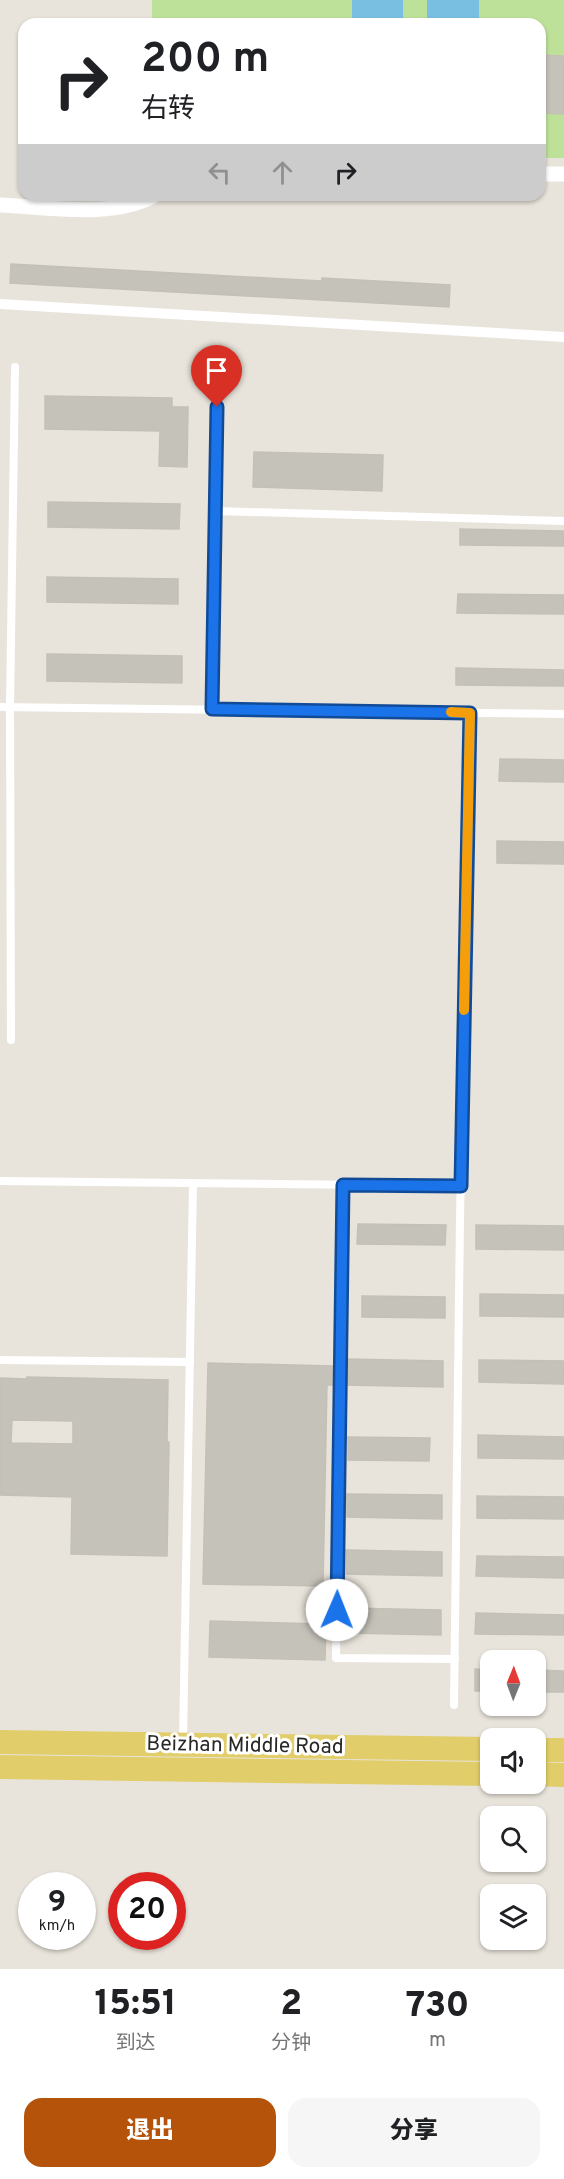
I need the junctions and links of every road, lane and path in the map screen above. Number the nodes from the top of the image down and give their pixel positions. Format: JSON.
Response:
{"nodes":[{"id":1,"x":546,"y":174,"type":"edge"},
{"id":2,"x":564,"y":174,"type":"edge"},
{"id":3,"x":145,"y":201,"type":"edge"},
{"id":4,"x":0,"y":205,"type":"edge"},
{"id":5,"x":0,"y":304,"type":"edge"},
{"id":6,"x":564,"y":337,"type":"edge"},
{"id":7,"x":15,"y":367,"type":"dead end"},
{"id":8,"x":218,"y":387,"type":"dead end"},
{"id":9,"x":215,"y":511,"type":"junction"},
{"id":10,"x":564,"y":521,"type":"edge"},
{"id":11,"x":0,"y":707,"type":"edge"},
{"id":12,"x":10,"y":707,"type":"junction"},
{"id":13,"x":212,"y":709,"type":"junction"},
{"id":14,"x":470,"y":713,"type":"junction"},
{"id":15,"x":564,"y":714,"type":"edge"},
{"id":16,"x":11,"y":1040,"type":"dead end"},
{"id":17,"x":0,"y":1181,"type":"edge"},
{"id":18,"x":193,"y":1184,"type":"junction"},
{"id":19,"x":343,"y":1185,"type":"junction"},
{"id":20,"x":461,"y":1186,"type":"junction"},
{"id":21,"x":0,"y":1360,"type":"edge"},
{"id":22,"x":190,"y":1362,"type":"junction"},
{"id":23,"x":455,"y":1659,"type":"junction"},
{"id":24,"x":454,"y":1705,"type":"dead end"},
{"id":25,"x":0,"y":1742,"type":"edge"},
{"id":26,"x":183,"y":1745,"type":"junction"},
{"id":27,"x":480,"y":1749,"type":"edge"},
{"id":28,"x":546,"y":1750,"type":"edge"},
{"id":29,"x":564,"y":1750,"type":"edge"},
{"id":30,"x":0,"y":1767,"type":"edge"},
{"id":31,"x":480,"y":1774,"type":"edge"},
{"id":32,"x":546,"y":1774,"type":"edge"},
{"id":33,"x":564,"y":1774,"type":"edge"}],
"edges":[{"from":1,"to":2,"type":"street"},
{"from":3,"to":4,"type":"street"},
{"from":5,"to":6,"type":"street"},
{"from":7,"to":12,"type":"lane"},
{"from":8,"to":9,"type":"lane"},
{"from":9,"to":10,"type":"lane"},
{"from":9,"to":13,"type":"lane"},
{"from":11,"to":12,"type":"lane"},
{"from":12,"to":13,"type":"lane"},
{"from":12,"to":16,"type":"lane"},
{"from":13,"to":14,"type":"lane"},
{"from":14,"to":15,"type":"lane"},
{"from":14,"to":20,"type":"lane"},
{"from":17,"to":18,"type":"lane"},
{"from":18,"to":19,"type":"lane"},
{"from":18,"to":22,"type":"lane"},
{"from":19,"to":20,"type":"lane"},
{"from":19,"to":23,"type":"lane"},
{"from":20,"to":23,"type":"lane"},
{"from":21,"to":22,"type":"lane"},
{"from":22,"to":26,"type":"lane"},
{"from":23,"to":24,"type":"lane"},
{"from":25,"to":26,"type":"main road","name":"Beizhan Middle Road"},
{"from":26,"to":27,"type":"main road","name":"Beizhan Middle Road"},
{"from":28,"to":29,"type":"main road"},
{"from":30,"to":31,"type":"main road","name":"Beizhan Middle Road"},
{"from":32,"to":33,"type":"main road"}]}
